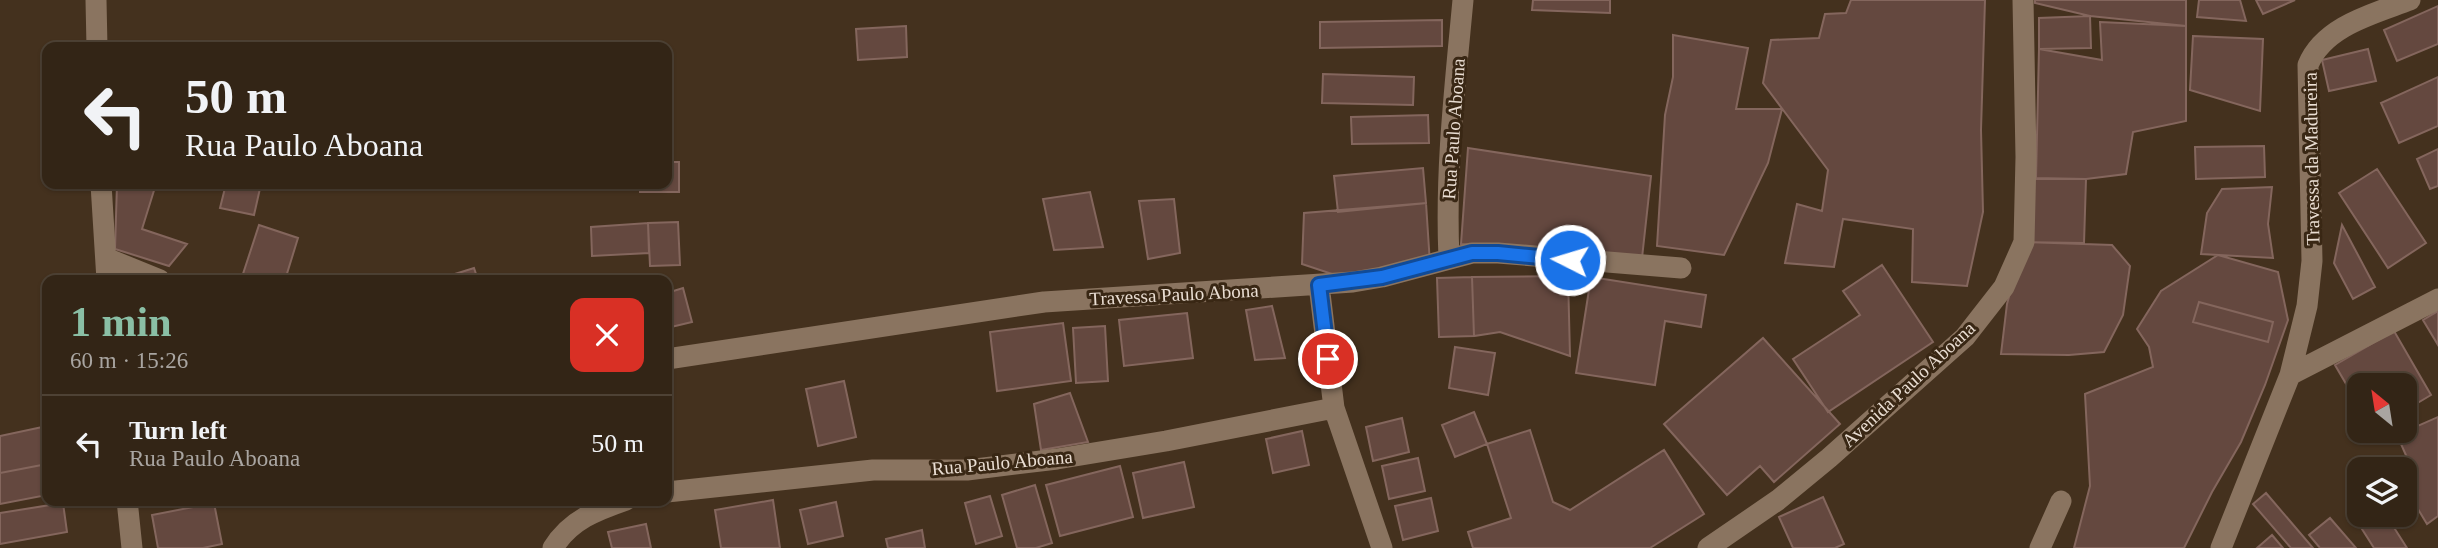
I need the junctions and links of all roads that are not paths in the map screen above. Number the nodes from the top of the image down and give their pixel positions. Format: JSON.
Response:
{"nodes":[{"id":1,"x":96,"y":0,"type":"edge"},
{"id":2,"x":1463,"y":0,"type":"edge"},
{"id":3,"x":2023,"y":0,"type":"edge"},
{"id":4,"x":2410,"y":0,"type":"edge"},
{"id":5,"x":97,"y":42,"type":"edge"},
{"id":6,"x":101,"y":189,"type":"edge"},
{"id":7,"x":106,"y":258,"type":"junction"},
{"id":8,"x":1449,"y":258,"type":"junction"},
{"id":9,"x":1681,"y":268,"type":"dead end"},
{"id":10,"x":107,"y":275,"type":"edge"},
{"id":11,"x":148,"y":275,"type":"edge"},
{"id":12,"x":1319,"y":285,"type":"junction"},
{"id":13,"x":2438,"y":299,"type":"edge"},
{"id":14,"x":672,"y":358,"type":"edge"},
{"id":15,"x":2290,"y":375,"type":"junction"},
{"id":16,"x":1334,"y":408,"type":"junction"},
{"id":17,"x":672,"y":491,"type":"edge"},
{"id":18,"x":2061,"y":501,"type":"dead end"},
{"id":19,"x":128,"y":506,"type":"edge"},
{"id":20,"x":611,"y":506,"type":"edge"},
{"id":21,"x":132,"y":548,"type":"edge"},
{"id":22,"x":553,"y":548,"type":"edge"},
{"id":23,"x":1382,"y":548,"type":"edge"},
{"id":24,"x":1707,"y":548,"type":"edge"},
{"id":25,"x":2040,"y":548,"type":"edge"},
{"id":26,"x":2221,"y":548,"type":"edge"}],
"edges":[{"from":1,"to":5,"type":"street"},
{"from":2,"to":8,"type":"street","name":"Rua Paulo Aboana"},
{"from":3,"to":24,"type":"street","name":"Avenida Paulo Aboana"},
{"from":4,"to":15,"type":"street","name":"Travessa da Madureira"},
{"from":6,"to":7,"type":"street"},
{"from":7,"to":10,"type":"street"},
{"from":7,"to":11,"type":"street"},
{"from":8,"to":9,"type":"street","name":"Travessa Paulo Abona"},
{"from":8,"to":12,"type":"street","name":"Travessa Paulo Abona"},
{"from":12,"to":14,"type":"street","name":"Travessa Paulo Abona"},
{"from":12,"to":16,"type":"street"},
{"from":13,"to":15,"type":"street"},
{"from":15,"to":26,"type":"street","name":"Travessa da Madureira"},
{"from":16,"to":17,"type":"street","name":"Rua Paulo Aboana"},
{"from":16,"to":23,"type":"street"},
{"from":18,"to":25,"type":"street"},
{"from":19,"to":21,"type":"street"},
{"from":20,"to":22,"type":"street"}]}
